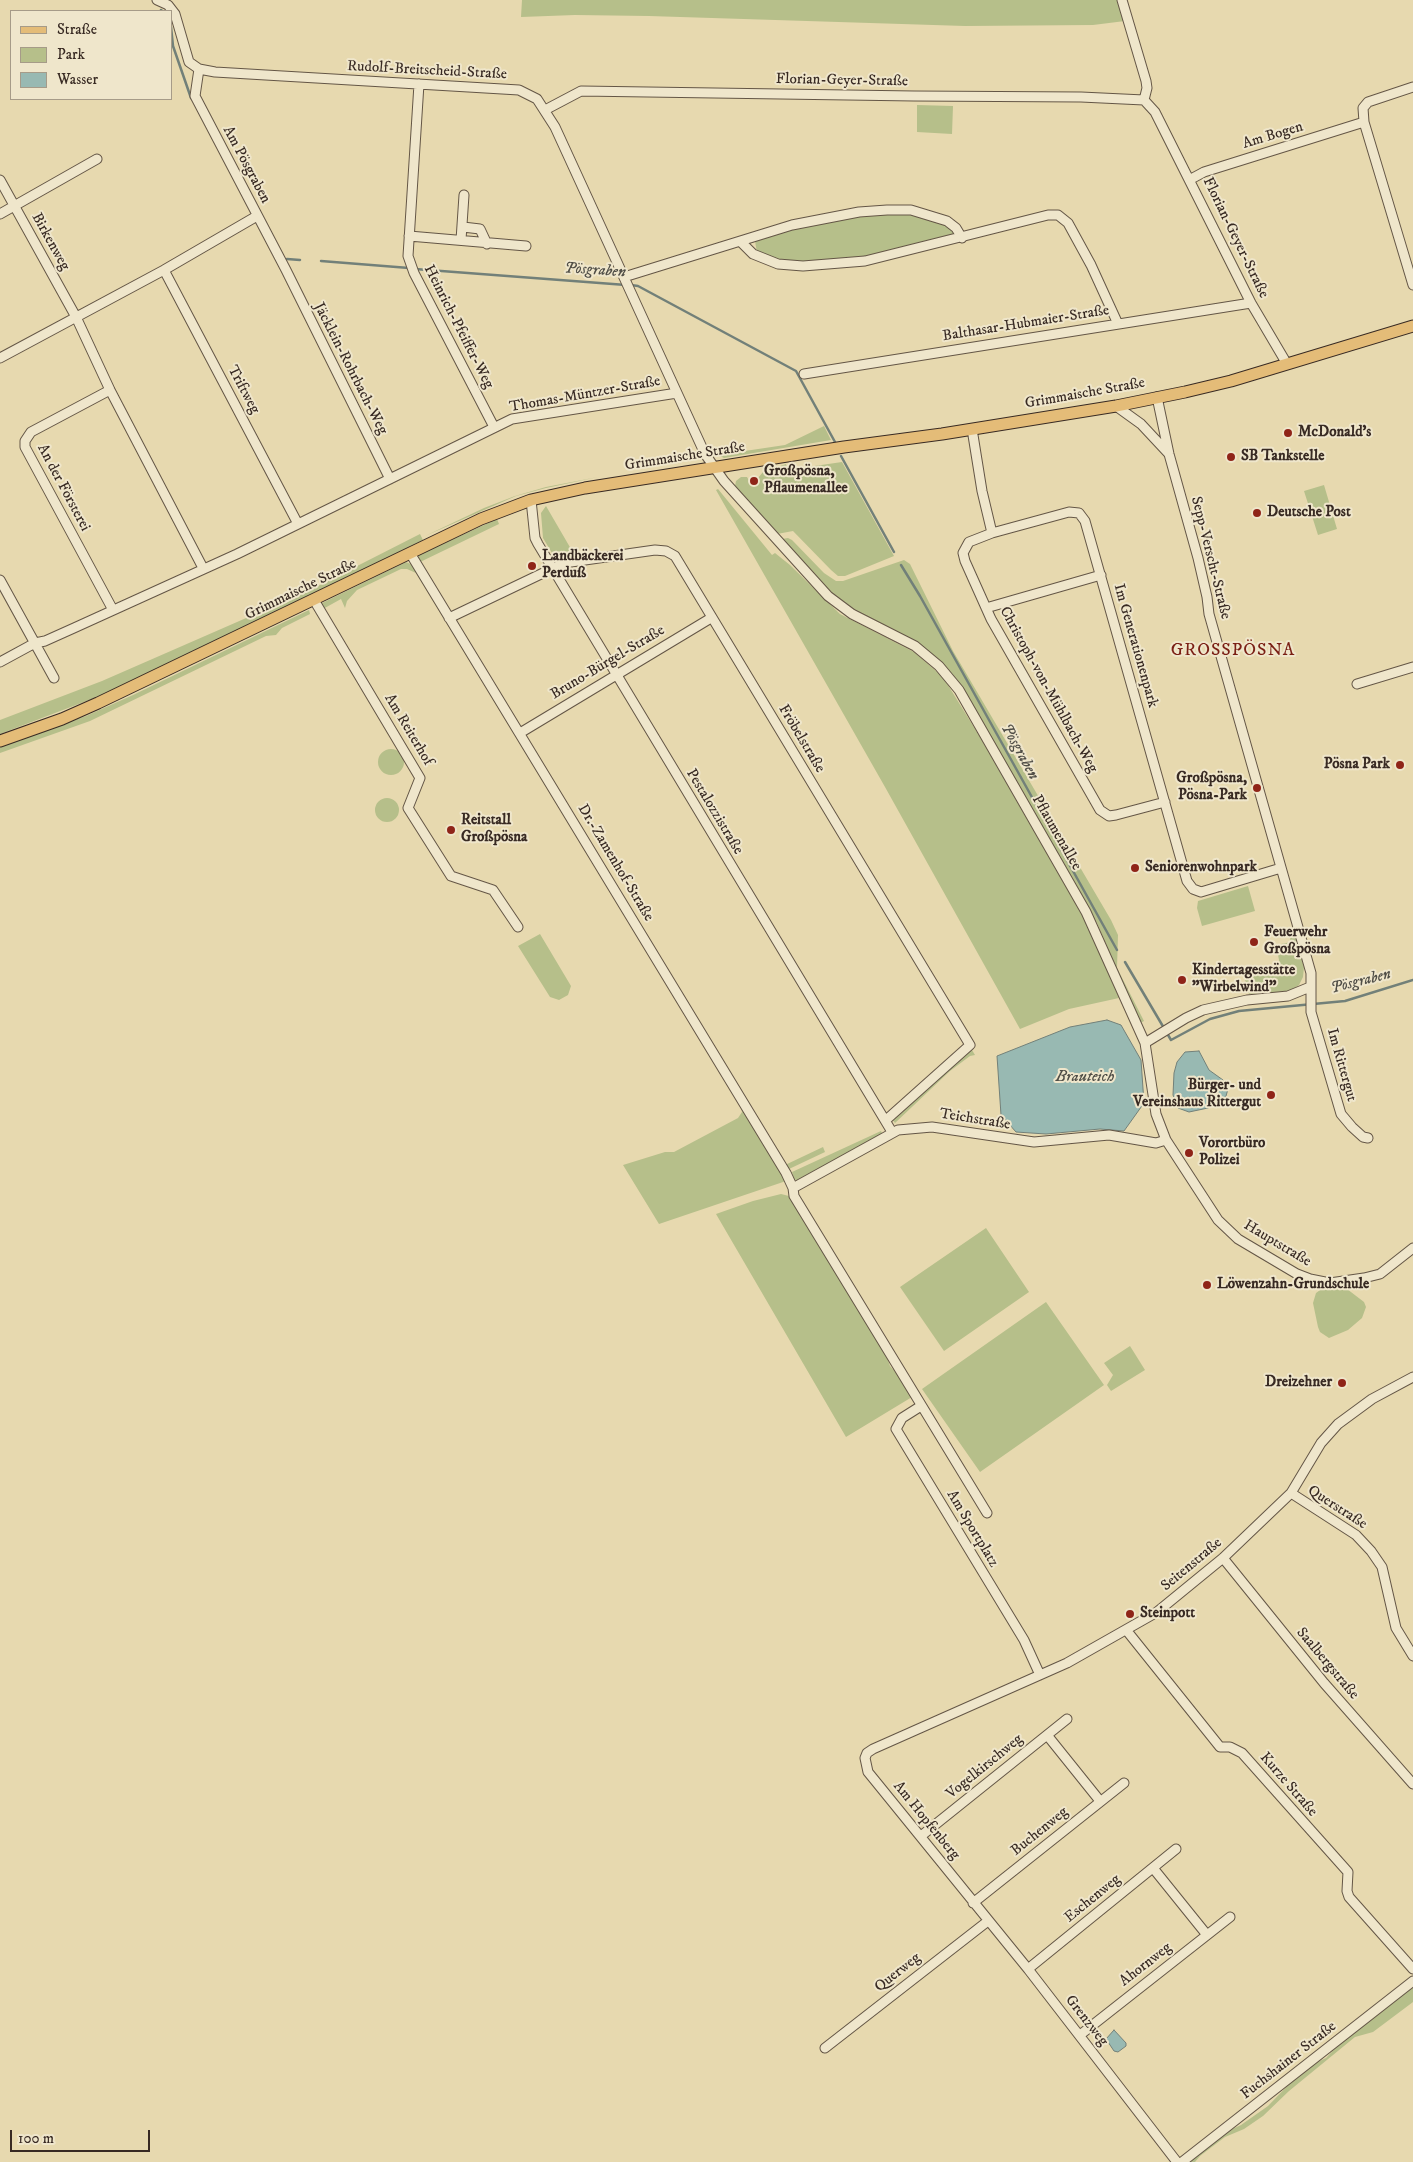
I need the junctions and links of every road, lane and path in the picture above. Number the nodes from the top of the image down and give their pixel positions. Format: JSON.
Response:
{"nodes":[{"id":1,"x":157,"y":0,"type":"edge"},
{"id":2,"x":1122,"y":0,"type":"edge"},
{"id":3,"x":169,"y":2,"type":"edge"},
{"id":4,"x":199,"y":69,"type":"junction"},
{"id":5,"x":419,"y":84,"type":"junction"},
{"id":6,"x":1413,"y":87,"type":"edge"},
{"id":7,"x":1144,"y":100,"type":"junction"},
{"id":8,"x":545,"y":110,"type":"junction"},
{"id":9,"x":1364,"y":122,"type":"junction"},
{"id":10,"x":98,"y":159,"type":"dead end"},
{"id":11,"x":1190,"y":179,"type":"junction"},
{"id":12,"x":0,"y":180,"type":"edge"},
{"id":13,"x":464,"y":195,"type":"dead end"},
{"id":14,"x":14,"y":206,"type":"junction"},
{"id":15,"x":0,"y":214,"type":"edge"},
{"id":16,"x":257,"y":216,"type":"junction"},
{"id":17,"x":463,"y":227,"type":"junction"},
{"id":18,"x":409,"y":236,"type":"junction"},
{"id":19,"x":962,"y":238,"type":"junction"},
{"id":20,"x":461,"y":240,"type":"junction"},
{"id":21,"x":741,"y":242,"type":"junction"},
{"id":22,"x":487,"y":244,"type":"junction"},
{"id":23,"x":526,"y":246,"type":"dead end"},
{"id":24,"x":283,"y":265,"type":"joint"},
{"id":25,"x":164,"y":270,"type":"junction"},
{"id":26,"x":627,"y":283,"type":"junction"},
{"id":27,"x":1413,"y":285,"type":"edge"},
{"id":28,"x":1251,"y":303,"type":"junction"},
{"id":29,"x":76,"y":317,"type":"junction"},
{"id":30,"x":1118,"y":324,"type":"junction"},
{"id":31,"x":1413,"y":326,"type":"edge"},
{"id":32,"x":0,"y":358,"type":"edge"},
{"id":33,"x":1287,"y":364,"type":"junction"},
{"id":34,"x":804,"y":374,"type":"dead end"},
{"id":35,"x":110,"y":390,"type":"junction"},
{"id":36,"x":677,"y":393,"type":"junction"},
{"id":37,"x":1157,"y":397,"type":"junction"},
{"id":38,"x":1116,"y":406,"type":"junction"},
{"id":39,"x":494,"y":427,"type":"junction"},
{"id":40,"x":972,"y":428,"type":"junction"},
{"id":41,"x":1169,"y":454,"type":"junction"},
{"id":42,"x":714,"y":468,"type":"junction"},
{"id":43,"x":390,"y":479,"type":"junction"},
{"id":44,"x":531,"y":500,"type":"junction"},
{"id":45,"x":298,"y":524,"type":"junction"},
{"id":46,"x":992,"y":533,"type":"junction"},
{"id":47,"x":410,"y":553,"type":"junction"},
{"id":48,"x":552,"y":567,"type":"junction"},
{"id":49,"x":203,"y":568,"type":"junction"},
{"id":50,"x":1101,"y":576,"type":"junction"},
{"id":51,"x":0,"y":580,"type":"edge"},
{"id":52,"x":314,"y":600,"type":"junction"},
{"id":53,"x":986,"y":608,"type":"junction"},
{"id":54,"x":113,"y":610,"type":"junction"},
{"id":55,"x":449,"y":618,"type":"junction"},
{"id":56,"x":711,"y":618,"type":"junction"},
{"id":57,"x":35,"y":643,"type":"junction"},
{"id":58,"x":0,"y":662,"type":"edge"},
{"id":59,"x":1413,"y":667,"type":"edge"},
{"id":60,"x":615,"y":675,"type":"junction"},
{"id":61,"x":54,"y":678,"type":"dead end"},
{"id":62,"x":1357,"y":684,"type":"dead end"},
{"id":63,"x":520,"y":733,"type":"junction"},
{"id":64,"x":0,"y":741,"type":"edge"},
{"id":65,"x":1164,"y":802,"type":"junction"},
{"id":66,"x":1281,"y":868,"type":"junction"},
{"id":67,"x":518,"y":927,"type":"dead end"},
{"id":68,"x":1310,"y":987,"type":"junction"},
{"id":69,"x":1146,"y":1043,"type":"junction"},
{"id":70,"x":886,"y":1120,"type":"junction"},
{"id":71,"x":892,"y":1132,"type":"junction"},
{"id":72,"x":1368,"y":1138,"type":"dead end"},
{"id":73,"x":1166,"y":1140,"type":"junction"},
{"id":74,"x":793,"y":1188,"type":"junction"},
{"id":75,"x":1411,"y":1252,"type":"edge"},
{"id":76,"x":1413,"y":1377,"type":"edge"},
{"id":77,"x":921,"y":1406,"type":"junction"},
{"id":78,"x":1291,"y":1494,"type":"junction"},
{"id":79,"x":987,"y":1513,"type":"dead end"},
{"id":80,"x":1223,"y":1558,"type":"junction"},
{"id":81,"x":1127,"y":1631,"type":"junction"},
{"id":82,"x":1413,"y":1656,"type":"edge"},
{"id":83,"x":1040,"y":1675,"type":"junction"},
{"id":84,"x":1067,"y":1718,"type":"dead end"},
{"id":85,"x":1047,"y":1735,"type":"junction"},
{"id":86,"x":865,"y":1758,"type":"joint"},
{"id":87,"x":1124,"y":1783,"type":"dead end"},
{"id":88,"x":1413,"y":1784,"type":"edge"},
{"id":89,"x":1100,"y":1801,"type":"junction"},
{"id":90,"x":921,"y":1836,"type":"junction"},
{"id":91,"x":1176,"y":1849,"type":"dead end"},
{"id":92,"x":1153,"y":1868,"type":"junction"},
{"id":93,"x":972,"y":1901,"type":"junction"},
{"id":94,"x":1230,"y":1917,"type":"dead end"},
{"id":95,"x":988,"y":1921,"type":"junction"},
{"id":96,"x":1207,"y":1935,"type":"junction"},
{"id":97,"x":1028,"y":1969,"type":"junction"},
{"id":98,"x":1413,"y":1969,"type":"edge"},
{"id":99,"x":1413,"y":1981,"type":"edge"},
{"id":100,"x":1080,"y":2035,"type":"junction"},
{"id":101,"x":825,"y":2048,"type":"dead end"},
{"id":102,"x":1177,"y":2162,"type":"edge"},
{"id":103,"x":1182,"y":2162,"type":"edge"}],
"edges":[{"from":1,"to":3,"type":"street"},
{"from":2,"to":7,"type":"street"},
{"from":3,"to":4,"type":"street"},
{"from":4,"to":5,"type":"street","name":"Rudolf-Breitscheid-Straße"},
{"from":4,"to":16,"type":"street","name":"Am Pösgraben"},
{"from":5,"to":8,"type":"street","name":"Rudolf-Breitscheid-Straße"},
{"from":5,"to":18,"type":"street","name":"Heinrich-Pfeiffer-Weg"},
{"from":6,"to":9,"type":"street"},
{"from":7,"to":8,"type":"street","name":"Florian-Geyer-Straße"},
{"from":7,"to":11,"type":"street","name":"Florian-Geyer-Straße"},
{"from":8,"to":26,"type":"street","name":"Rudolf-Breitscheid-Straße"},
{"from":9,"to":11,"type":"street","name":"Am Bogen"},
{"from":9,"to":27,"type":"street"},
{"from":10,"to":14,"type":"street"},
{"from":11,"to":28,"type":"street","name":"Florian-Geyer-Straße"},
{"from":12,"to":14,"type":"street","name":"Birkenweg"},
{"from":13,"to":17,"type":"street"},
{"from":14,"to":15,"type":"street"},
{"from":14,"to":29,"type":"street","name":"Birkenweg"},
{"from":16,"to":24,"type":"street","name":"Am Pösgraben"},
{"from":16,"to":25,"type":"street"},
{"from":17,"to":20,"type":"street"},
{"from":17,"to":22,"type":"street"},
{"from":18,"to":20,"type":"street"},
{"from":18,"to":39,"type":"street","name":"Heinrich-Pfeiffer-Weg"},
{"from":19,"to":21,"type":"street"},
{"from":19,"to":21,"type":"street"},
{"from":19,"to":30,"type":"street"},
{"from":20,"to":22,"type":"street"},
{"from":21,"to":26,"type":"street"},
{"from":22,"to":23,"type":"street"},
{"from":24,"to":43,"type":"street","name":"Jäcklein-Rohrbach-Weg"},
{"from":25,"to":29,"type":"street"},
{"from":25,"to":45,"type":"street","name":"Triftweg"},
{"from":26,"to":36,"type":"street","name":"Rudolf-Breitscheid-Straße"},
{"from":28,"to":30,"type":"street","name":"Balthasar-Hubmaier-Straße"},
{"from":28,"to":33,"type":"street","name":"Florian-Geyer-Straße"},
{"from":29,"to":32,"type":"street"},
{"from":29,"to":35,"type":"street"},
{"from":30,"to":34,"type":"street","name":"Balthasar-Hubmaier-Straße"},
{"from":31,"to":33,"type":"main road","name":"Grimmaische Straße"},
{"from":33,"to":37,"type":"main road","name":"Grimmaische Straße"},
{"from":35,"to":49,"type":"street"},
{"from":35,"to":54,"type":"street","name":"An der Försterei"},
{"from":36,"to":39,"type":"street","name":"Thomas-Müntzer-Straße"},
{"from":36,"to":42,"type":"street","name":"Rudolf-Breitscheid-Straße"},
{"from":37,"to":38,"type":"main road","name":"Grimmaische Straße"},
{"from":37,"to":41,"type":"street","name":"Sepp-Verscht-Straße"},
{"from":38,"to":40,"type":"main road","name":"Grimmaische Straße"},
{"from":38,"to":41,"type":"street","name":"Sepp-Verscht-Straße"},
{"from":39,"to":43,"type":"street","name":"Thomas-Müntzer-Straße"},
{"from":40,"to":42,"type":"main road","name":"Grimmaische Straße"},
{"from":40,"to":46,"type":"street"},
{"from":41,"to":66,"type":"street","name":"Sepp-Verscht-Straße"},
{"from":42,"to":44,"type":"main road","name":"Grimmaische Straße"},
{"from":42,"to":69,"type":"street","name":"Pflaumenallee"},
{"from":43,"to":45,"type":"street"},
{"from":44,"to":47,"type":"main road","name":"Grimmaische Straße"},
{"from":44,"to":48,"type":"street","name":"Pestalozzistraße"},
{"from":45,"to":49,"type":"street"},
{"from":46,"to":50,"type":"street","name":"Im Generationenpark"},
{"from":46,"to":53,"type":"street","name":"Christoph-von-Mühlbach-Weg"},
{"from":47,"to":52,"type":"main road","name":"Grimmaische Straße"},
{"from":47,"to":55,"type":"street","name":"Dr.-Zamenhof-Straße"},
{"from":48,"to":55,"type":"street","name":"Fröbelstraße"},
{"from":48,"to":56,"type":"street","name":"Fröbelstraße"},
{"from":48,"to":60,"type":"street","name":"Pestalozzistraße"},
{"from":49,"to":54,"type":"street"},
{"from":50,"to":53,"type":"street"},
{"from":50,"to":65,"type":"street","name":"Im Generationenpark"},
{"from":51,"to":57,"type":"street"},
{"from":52,"to":64,"type":"main road","name":"Grimmaische Straße"},
{"from":52,"to":67,"type":"street","name":"Am Reiterhof"},
{"from":53,"to":65,"type":"street","name":"Christoph-von-Mühlbach-Weg"},
{"from":54,"to":57,"type":"street"},
{"from":55,"to":63,"type":"street","name":"Dr.-Zamenhof-Straße"},
{"from":56,"to":60,"type":"street","name":"Bruno-Bürgel-Straße"},
{"from":56,"to":70,"type":"street","name":"Fröbelstraße"},
{"from":57,"to":58,"type":"street"},
{"from":57,"to":61,"type":"street"},
{"from":59,"to":62,"type":"street"},
{"from":60,"to":63,"type":"street","name":"Bruno-Bürgel-Straße"},
{"from":60,"to":70,"type":"street","name":"Pestalozzistraße"},
{"from":63,"to":74,"type":"street","name":"Dr.-Zamenhof-Straße"},
{"from":65,"to":66,"type":"street","name":"Im Generationenpark"},
{"from":66,"to":68,"type":"street","name":"Sepp-Verscht-Straße"},
{"from":68,"to":69,"type":"street"},
{"from":68,"to":72,"type":"street","name":"Im Rittergut"},
{"from":69,"to":73,"type":"street","name":"Pflaumenallee"},
{"from":70,"to":71,"type":"street","name":"Pestalozzistraße"},
{"from":71,"to":73,"type":"street","name":"Teichstraße"},
{"from":71,"to":74,"type":"street","name":"Teichstraße"},
{"from":73,"to":75,"type":"street","name":"Hauptstraße"},
{"from":74,"to":77,"type":"street","name":"Am Sportplatz"},
{"from":76,"to":78,"type":"street","name":"Seitenstraße"},
{"from":77,"to":79,"type":"street","name":"Am Sportplatz"},
{"from":77,"to":83,"type":"street","name":"Am Sportplatz"},
{"from":78,"to":80,"type":"street","name":"Seitenstraße"},
{"from":78,"to":82,"type":"street","name":"Querstraße"},
{"from":80,"to":81,"type":"street","name":"Seitenstraße"},
{"from":80,"to":88,"type":"street","name":"Saalbergstraße"},
{"from":81,"to":83,"type":"street","name":"Seitenstraße"},
{"from":81,"to":98,"type":"street","name":"Kurze Straße"},
{"from":83,"to":86,"type":"street","name":"Seitenstraße"},
{"from":84,"to":85,"type":"street","name":"Vogelkirschweg"},
{"from":85,"to":89,"type":"street"},
{"from":85,"to":90,"type":"street","name":"Vogelkirschweg"},
{"from":86,"to":90,"type":"street","name":"Am Hopfenberg"},
{"from":87,"to":89,"type":"street","name":"Buchenweg"},
{"from":89,"to":93,"type":"street","name":"Buchenweg"},
{"from":90,"to":93,"type":"street","name":"Am Hopfenberg"},
{"from":91,"to":92,"type":"street","name":"Eschenweg"},
{"from":92,"to":96,"type":"street"},
{"from":92,"to":97,"type":"street","name":"Eschenweg"},
{"from":93,"to":95,"type":"street","name":"Grenzweg"},
{"from":94,"to":96,"type":"street","name":"Ahornweg"},
{"from":95,"to":97,"type":"street","name":"Grenzweg"},
{"from":95,"to":101,"type":"street","name":"Querweg"},
{"from":96,"to":100,"type":"street","name":"Ahornweg"},
{"from":97,"to":100,"type":"street","name":"Grenzweg"},
{"from":99,"to":103,"type":"street","name":"Fuchshainer Straße"},
{"from":100,"to":102,"type":"street","name":"Grenzweg"}]}
